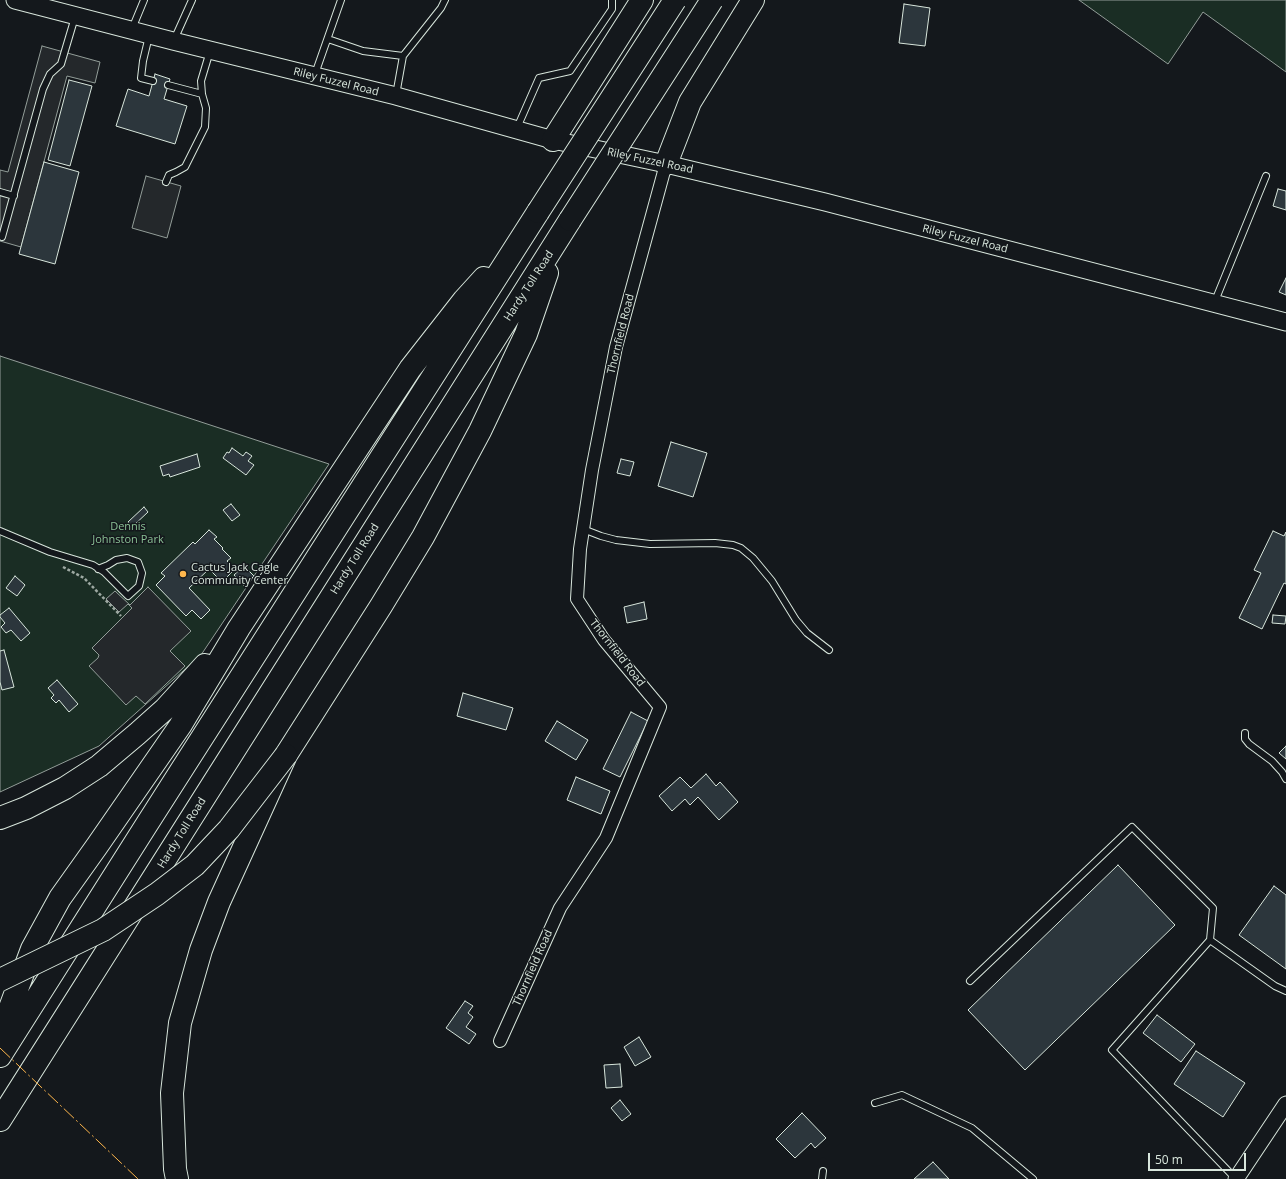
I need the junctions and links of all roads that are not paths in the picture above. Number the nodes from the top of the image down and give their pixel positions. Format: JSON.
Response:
{"nodes":[{"id":1,"x":15,"y":0,"type":"edge"},
{"id":2,"x":144,"y":0,"type":"edge"},
{"id":3,"x":192,"y":0,"type":"edge"},
{"id":4,"x":341,"y":0,"type":"edge"},
{"id":5,"x":445,"y":0,"type":"edge"},
{"id":6,"x":612,"y":0,"type":"edge"},
{"id":7,"x":642,"y":0,"type":"edge"},
{"id":8,"x":675,"y":0,"type":"edge"},
{"id":9,"x":712,"y":0,"type":"edge"},
{"id":10,"x":753,"y":0,"type":"edge"},
{"id":11,"x":75,"y":16,"type":"junction"},
{"id":12,"x":131,"y":30,"type":"junction"},
{"id":13,"x":149,"y":35,"type":"junction"},
{"id":14,"x":328,"y":39,"type":"junction"},
{"id":15,"x":173,"y":41,"type":"junction"},
{"id":16,"x":210,"y":50,"type":"junction"},
{"id":17,"x":403,"y":56,"type":"junction"},
{"id":18,"x":315,"y":76,"type":"junction"},
{"id":19,"x":153,"y":81,"type":"dead end"},
{"id":20,"x":168,"y":85,"type":"dead end"},
{"id":21,"x":202,"y":94,"type":"junction"},
{"id":22,"x":396,"y":96,"type":"junction"},
{"id":23,"x":516,"y":130,"type":"junction"},
{"id":24,"x":553,"y":140,"type":"junction"},
{"id":25,"x":666,"y":164,"type":"junction"},
{"id":26,"x":1266,"y":176,"type":"dead end"},
{"id":27,"x":166,"y":182,"type":"dead end"},
{"id":28,"x":0,"y":192,"type":"edge"},
{"id":29,"x":14,"y":196,"type":"junction"},
{"id":30,"x":565,"y":229,"type":"junction"},
{"id":31,"x":2,"y":237,"type":"dead end"},
{"id":32,"x":519,"y":242,"type":"junction"},
{"id":33,"x":1214,"y":303,"type":"junction"},
{"id":34,"x":1286,"y":322,"type":"edge"},
{"id":35,"x":583,"y":529,"type":"junction"},
{"id":36,"x":0,"y":532,"type":"edge"},
{"id":37,"x":98,"y":569,"type":"junction"},
{"id":38,"x":239,"y":628,"type":"junction"},
{"id":39,"x":829,"y":650,"type":"dead end"},
{"id":40,"x":1245,"y":733,"type":"dead end"},
{"id":41,"x":286,"y":755,"type":"junction"},
{"id":42,"x":1286,"y":779,"type":"edge"},
{"id":43,"x":0,"y":818,"type":"edge"},
{"id":44,"x":1210,"y":940,"type":"junction"},
{"id":45,"x":0,"y":980,"type":"edge"},
{"id":46,"x":970,"y":981,"type":"dead end"},
{"id":47,"x":1286,"y":991,"type":"edge"},
{"id":48,"x":0,"y":1038,"type":"edge"},
{"id":49,"x":500,"y":1042,"type":"dead end"},
{"id":50,"x":0,"y":1056,"type":"edge"},
{"id":51,"x":875,"y":1103,"type":"dead end"},
{"id":52,"x":1286,"y":1104,"type":"edge"},
{"id":53,"x":0,"y":1120,"type":"edge"},
{"id":54,"x":823,"y":1171,"type":"dead end"},
{"id":55,"x":177,"y":1179,"type":"edge"},
{"id":56,"x":822,"y":1179,"type":"edge"},
{"id":57,"x":1033,"y":1179,"type":"edge"},
{"id":58,"x":1236,"y":1179,"type":"edge"}],
"edges":[{"from":1,"to":11,"type":"main road","name":"Riley Fuzzel Road"},
{"from":2,"to":12,"type":"lane"},
{"from":3,"to":15,"type":"lane"},
{"from":4,"to":14,"type":"lane"},
{"from":5,"to":17,"type":"lane"},
{"from":6,"to":23,"type":"lane"},
{"from":7,"to":24,"type":"highway"},
{"from":8,"to":32,"type":"highway","bridge":true},
{"from":9,"to":30,"type":"highway","name":"Hardy Toll Road","bridge":true},
{"from":10,"to":25,"type":"highway"},
{"from":11,"to":12,"type":"main road","name":"Riley Fuzzel Road"},
{"from":11,"to":29,"type":"lane"},
{"from":12,"to":13,"type":"main road","name":"Riley Fuzzel Road"},
{"from":13,"to":15,"type":"main road","name":"Riley Fuzzel Road"},
{"from":13,"to":19,"type":"lane"},
{"from":14,"to":17,"type":"lane"},
{"from":14,"to":18,"type":"lane"},
{"from":15,"to":16,"type":"main road","name":"Riley Fuzzel Road"},
{"from":16,"to":18,"type":"main road","name":"Riley Fuzzel Road"},
{"from":16,"to":21,"type":"lane"},
{"from":17,"to":22,"type":"lane"},
{"from":18,"to":22,"type":"main road","name":"Riley Fuzzel Road"},
{"from":20,"to":21,"type":"lane"},
{"from":21,"to":27,"type":"lane"},
{"from":22,"to":23,"type":"main road","name":"Riley Fuzzel Road"},
{"from":23,"to":24,"type":"main road","name":"Riley Fuzzel Road"},
{"from":24,"to":25,"type":"main road","name":"Riley Fuzzel Road"},
{"from":25,"to":33,"type":"main road","name":"Riley Fuzzel Road"},
{"from":25,"to":35,"type":"street","name":"Thornfield Road"},
{"from":26,"to":33,"type":"lane"},
{"from":28,"to":29,"type":"lane"},
{"from":29,"to":31,"type":"lane"},
{"from":30,"to":41,"type":"highway"},
{"from":30,"to":53,"type":"highway","name":"Hardy Toll Road"},
{"from":32,"to":38,"type":"highway"},
{"from":32,"to":50,"type":"highway"},
{"from":33,"to":34,"type":"main road","name":"Riley Fuzzel Road"},
{"from":35,"to":39,"type":"lane"},
{"from":35,"to":49,"type":"street","name":"Thornfield Road"},
{"from":36,"to":37,"type":"lane"},
{"from":37,"to":37,"type":"lane"},
{"from":38,"to":43,"type":"highway"},
{"from":38,"to":48,"type":"highway"},
{"from":40,"to":42,"type":"lane"},
{"from":41,"to":45,"type":"highway","bridge":true},
{"from":41,"to":55,"type":"highway","bridge":true},
{"from":44,"to":46,"type":"lane"},
{"from":44,"to":47,"type":"lane"},
{"from":44,"to":58,"type":"lane"},
{"from":51,"to":57,"type":"lane"},
{"from":52,"to":58,"type":"street"},
{"from":54,"to":56,"type":"lane"}]}
